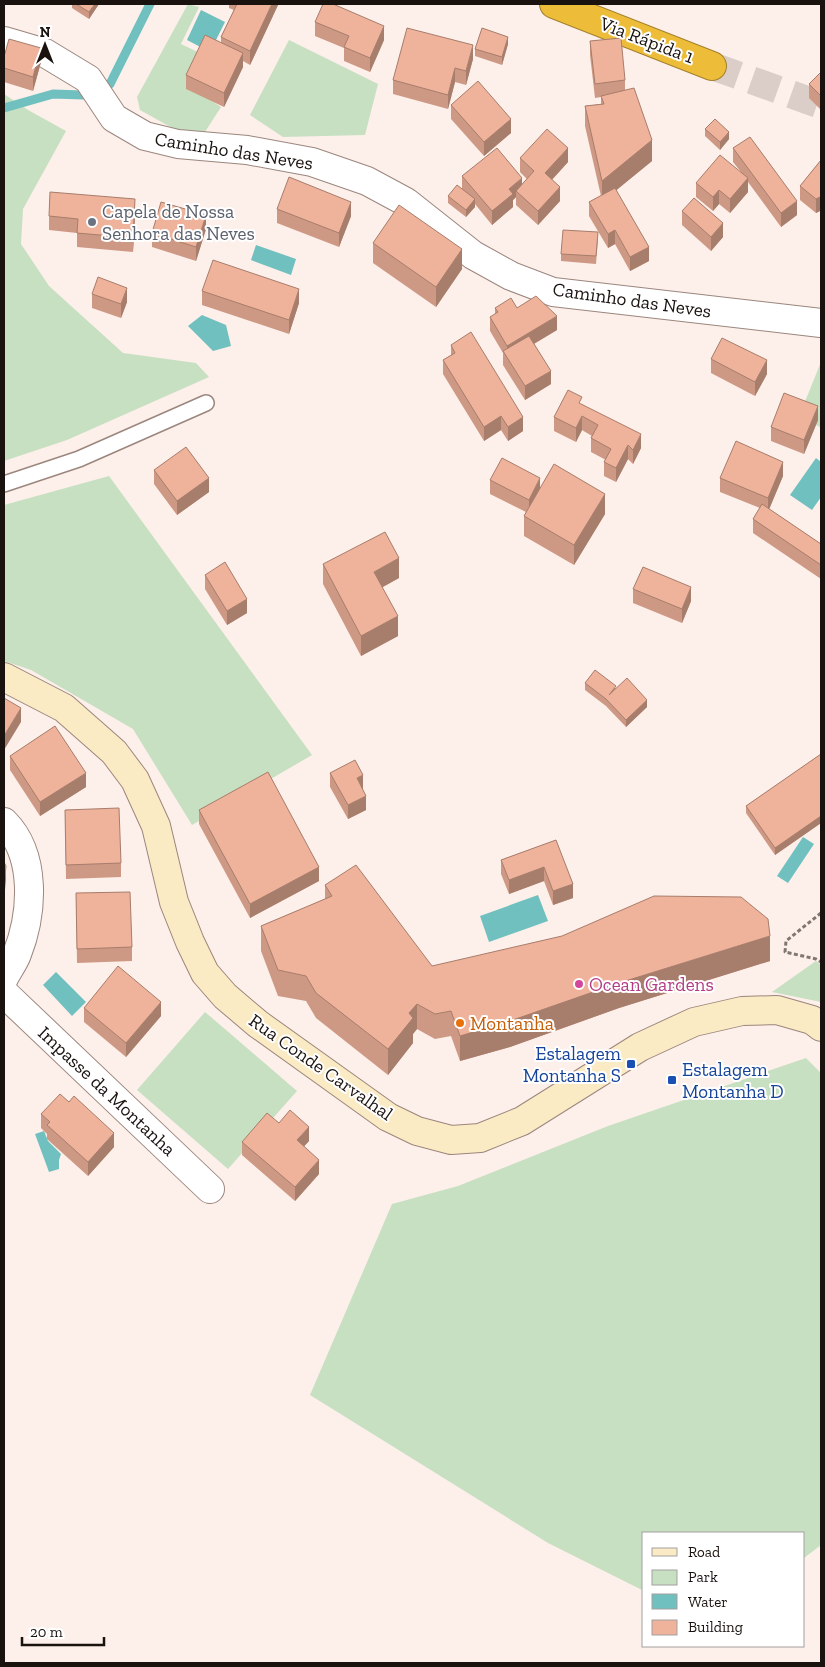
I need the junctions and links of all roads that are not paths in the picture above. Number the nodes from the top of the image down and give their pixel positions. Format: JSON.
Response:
{"nodes":[{"id":1,"x":554,"y":4,"type":"edge"},
{"id":2,"x":8,"y":37,"type":"edge"},
{"id":3,"x":712,"y":66,"type":"tunnel mouth"},
{"id":4,"x":821,"y":323,"type":"edge"},
{"id":5,"x":206,"y":403,"type":"dead end"},
{"id":6,"x":4,"y":484,"type":"edge"},
{"id":7,"x":4,"y":677,"type":"edge"},
{"id":8,"x":4,"y":822,"type":"edge"},
{"id":9,"x":4,"y":978,"type":"edge"},
{"id":10,"x":4,"y":993,"type":"edge"},
{"id":11,"x":821,"y":1027,"type":"edge"},
{"id":12,"x":210,"y":1189,"type":"dead end"}],
"edges":[{"from":1,"to":3,"type":"highway","name":"Via Rápida 1"},
{"from":2,"to":4,"type":"street","name":"Caminho das Neves"},
{"from":5,"to":6,"type":"lane"},
{"from":7,"to":11,"type":"main road","name":"Rua Conde Carvalhal"},
{"from":8,"to":9,"type":"street"},
{"from":10,"to":12,"type":"street","name":"Impasse da Montanha"}]}
